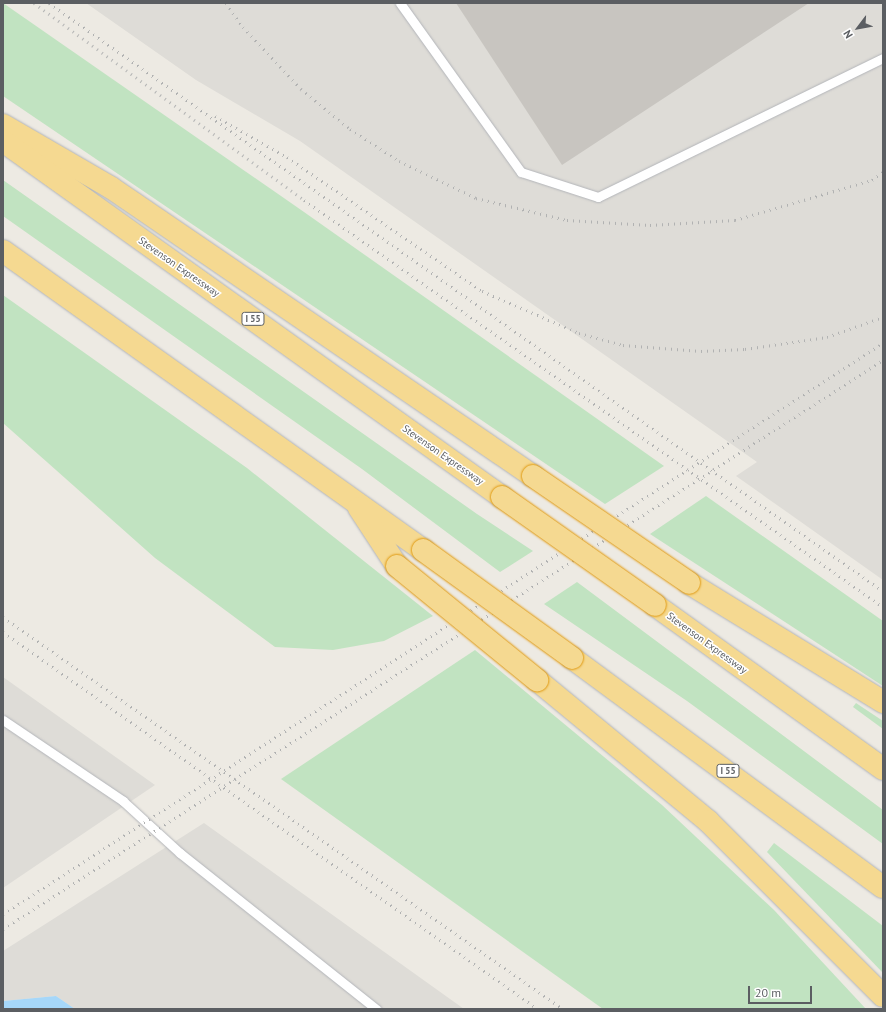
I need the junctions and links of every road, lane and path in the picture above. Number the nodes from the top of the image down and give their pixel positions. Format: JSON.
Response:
{"nodes":[{"id":1,"x":400,"y":3,"type":"edge"},
{"id":2,"x":883,"y":58,"type":"edge"},
{"id":3,"x":3,"y":125,"type":"edge"},
{"id":4,"x":3,"y":142,"type":"edge"},
{"id":5,"x":3,"y":251,"type":"edge"},
{"id":6,"x":351,"y":495,"type":"junction"},
{"id":7,"x":883,"y":702,"type":"edge"},
{"id":8,"x":3,"y":720,"type":"edge"},
{"id":9,"x":883,"y":770,"type":"edge"},
{"id":10,"x":883,"y":887,"type":"edge"},
{"id":11,"x":883,"y":996,"type":"edge"},
{"id":12,"x":376,"y":1009,"type":"edge"}],
"edges":[{"from":1,"to":2,"type":"lane"},
{"from":3,"to":7,"type":"highway","bridge":true},
{"from":4,"to":9,"type":"highway","name":"Stevenson Expressway","number":"I 55","bridge":true},
{"from":5,"to":6,"type":"highway","number":"I 55"},
{"from":6,"to":10,"type":"highway","number":"I 55","bridge":true},
{"from":6,"to":11,"type":"highway","bridge":true},
{"from":8,"to":12,"type":"lane"}]}
